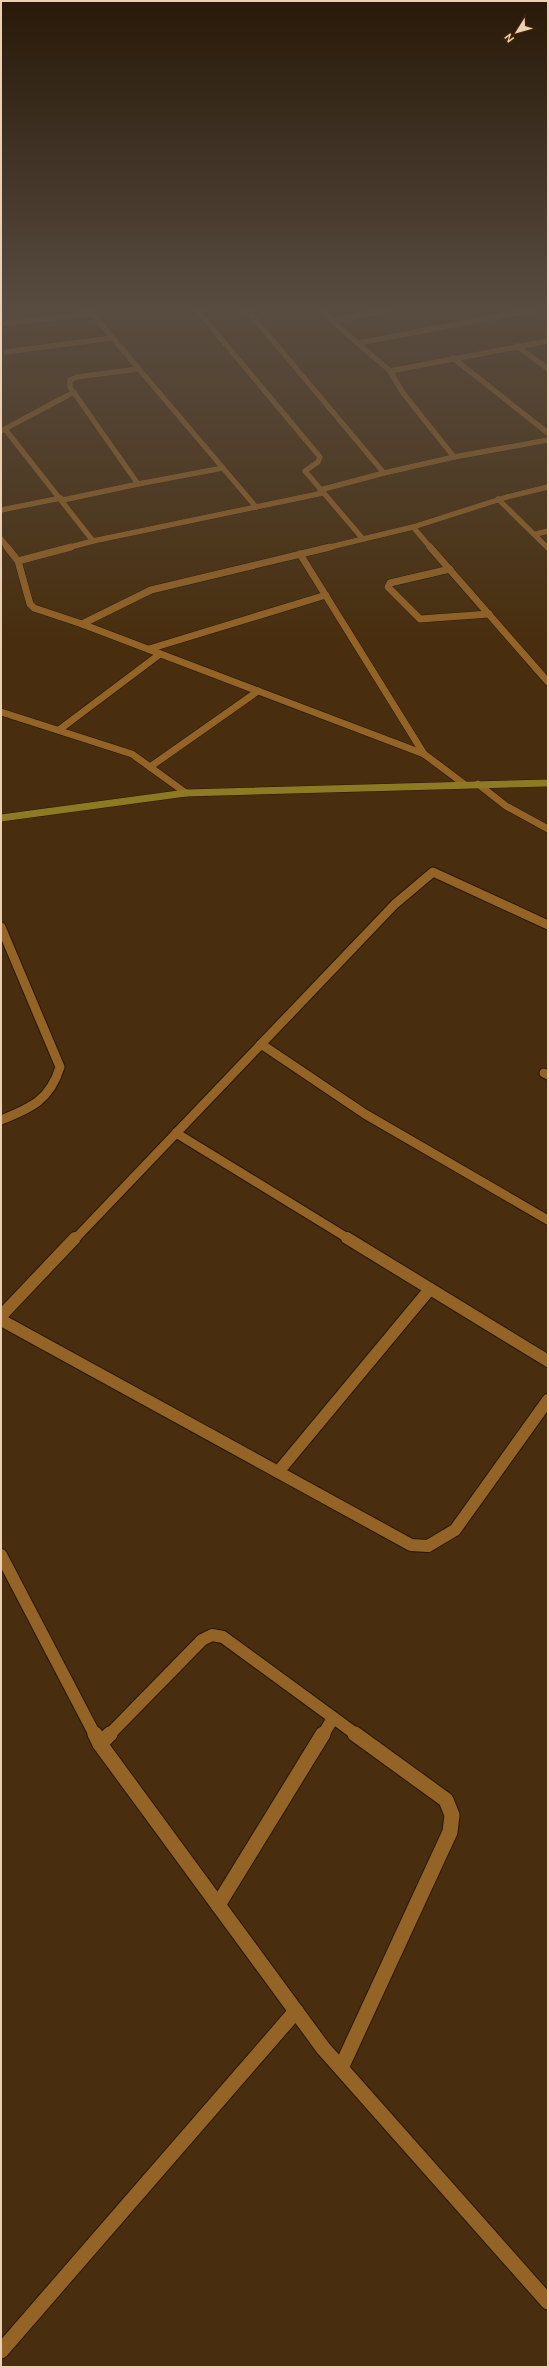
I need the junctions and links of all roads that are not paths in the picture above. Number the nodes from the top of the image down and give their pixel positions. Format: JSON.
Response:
{"nodes":[{"id":1,"x":21,"y":421,"type":"edge"},
{"id":2,"x":94,"y":421,"type":"edge"},
{"id":3,"x":182,"y":421,"type":"edge"},
{"id":4,"x":289,"y":421,"type":"edge"},
{"id":5,"x":340,"y":421,"type":"edge"},
{"id":6,"x":425,"y":421,"type":"edge"},
{"id":7,"x":532,"y":421,"type":"edge"},
{"id":8,"x":3,"y":430,"type":"edge"},
{"id":9,"x":548,"y":433,"type":"edge"},
{"id":10,"x":548,"y":440,"type":"edge"},
{"id":11,"x":454,"y":457,"type":"junction"},
{"id":12,"x":223,"y":468,"type":"junction"},
{"id":13,"x":384,"y":473,"type":"junction"},
{"id":14,"x":138,"y":484,"type":"junction"},
{"id":15,"x":548,"y":487,"type":"edge"},
{"id":16,"x":321,"y":492,"type":"junction"},
{"id":17,"x":62,"y":499,"type":"junction"},
{"id":18,"x":498,"y":500,"type":"junction"},
{"id":19,"x":256,"y":507,"type":"junction"},
{"id":20,"x":1,"y":510,"type":"edge"},
{"id":21,"x":413,"y":527,"type":"junction"},
{"id":22,"x":548,"y":531,"type":"edge"},
{"id":23,"x":536,"y":534,"type":"junction"},
{"id":24,"x":1,"y":539,"type":"edge"},
{"id":25,"x":363,"y":539,"type":"junction"},
{"id":26,"x":93,"y":540,"type":"junction"},
{"id":27,"x":548,"y":548,"type":"edge"},
{"id":28,"x":300,"y":554,"type":"junction"},
{"id":29,"x":18,"y":561,"type":"junction"},
{"id":30,"x":450,"y":569,"type":"junction"},
{"id":31,"x":326,"y":595,"type":"junction"},
{"id":32,"x":489,"y":614,"type":"junction"},
{"id":33,"x":82,"y":624,"type":"junction"},
{"id":34,"x":149,"y":649,"type":"junction"},
{"id":35,"x":160,"y":654,"type":"junction"},
{"id":36,"x":548,"y":682,"type":"edge"},
{"id":37,"x":258,"y":691,"type":"junction"},
{"id":38,"x":1,"y":712,"type":"edge"},
{"id":39,"x":59,"y":730,"type":"junction"},
{"id":40,"x":424,"y":754,"type":"junction"},
{"id":41,"x":150,"y":767,"type":"junction"},
{"id":42,"x":548,"y":783,"type":"edge"},
{"id":43,"x":464,"y":784,"type":"junction"},
{"id":44,"x":478,"y":784,"type":"junction"},
{"id":45,"x":186,"y":794,"type":"junction"},
{"id":46,"x":1,"y":818,"type":"edge"},
{"id":47,"x":548,"y":829,"type":"edge"},
{"id":48,"x":548,"y":925,"type":"edge"},
{"id":49,"x":1,"y":927,"type":"edge"},
{"id":50,"x":261,"y":1044,"type":"junction"},
{"id":51,"x":1,"y":1120,"type":"edge"},
{"id":52,"x":176,"y":1133,"type":"junction"},
{"id":53,"x":548,"y":1220,"type":"edge"},
{"id":54,"x":430,"y":1289,"type":"junction"},
{"id":55,"x":1,"y":1316,"type":"edge"},
{"id":56,"x":1,"y":1320,"type":"edge"},
{"id":57,"x":548,"y":1361,"type":"edge"},
{"id":58,"x":548,"y":1400,"type":"edge"},
{"id":59,"x":278,"y":1472,"type":"junction"},
{"id":60,"x":1,"y":1555,"type":"edge"},
{"id":61,"x":333,"y":1718,"type":"junction"},
{"id":62,"x":100,"y":1744,"type":"junction"},
{"id":63,"x":218,"y":1905,"type":"junction"},
{"id":64,"x":296,"y":2011,"type":"junction"},
{"id":65,"x":341,"y":2068,"type":"junction"},
{"id":66,"x":548,"y":2302,"type":"edge"},
{"id":67,"x":1,"y":2351,"type":"edge"}],
"edges":[{"from":1,"to":8,"type":"street"},
{"from":2,"to":14,"type":"street"},
{"from":3,"to":12,"type":"street"},
{"from":4,"to":16,"type":"street"},
{"from":5,"to":13,"type":"street"},
{"from":6,"to":11,"type":"street"},
{"from":7,"to":9,"type":"street"},
{"from":8,"to":17,"type":"street"},
{"from":10,"to":11,"type":"street"},
{"from":11,"to":13,"type":"street"},
{"from":12,"to":14,"type":"street"},
{"from":12,"to":19,"type":"street"},
{"from":13,"to":16,"type":"street"},
{"from":14,"to":17,"type":"street"},
{"from":15,"to":18,"type":"street"},
{"from":16,"to":19,"type":"street"},
{"from":16,"to":25,"type":"street"},
{"from":17,"to":20,"type":"street"},
{"from":17,"to":26,"type":"street"},
{"from":18,"to":21,"type":"street"},
{"from":18,"to":23,"type":"street"},
{"from":19,"to":26,"type":"street"},
{"from":21,"to":25,"type":"street"},
{"from":21,"to":30,"type":"street"},
{"from":22,"to":23,"type":"street"},
{"from":23,"to":27,"type":"street"},
{"from":24,"to":29,"type":"street"},
{"from":25,"to":28,"type":"street"},
{"from":26,"to":29,"type":"street"},
{"from":28,"to":31,"type":"street"},
{"from":28,"to":33,"type":"street"},
{"from":29,"to":33,"type":"street"},
{"from":30,"to":32,"type":"street"},
{"from":30,"to":32,"type":"street"},
{"from":31,"to":34,"type":"street"},
{"from":31,"to":40,"type":"street"},
{"from":32,"to":36,"type":"street"},
{"from":33,"to":34,"type":"street"},
{"from":34,"to":35,"type":"street"},
{"from":35,"to":37,"type":"street"},
{"from":35,"to":39,"type":"street"},
{"from":37,"to":40,"type":"street"},
{"from":37,"to":41,"type":"street"},
{"from":38,"to":39,"type":"street"},
{"from":39,"to":41,"type":"street"},
{"from":40,"to":43,"type":"street"},
{"from":41,"to":45,"type":"street"},
{"from":42,"to":44,"type":"street"},
{"from":43,"to":44,"type":"street"},
{"from":43,"to":45,"type":"street"},
{"from":44,"to":47,"type":"street"},
{"from":45,"to":46,"type":"street"},
{"from":48,"to":50,"type":"street"},
{"from":49,"to":51,"type":"street"},
{"from":50,"to":52,"type":"street"},
{"from":50,"to":53,"type":"street"},
{"from":52,"to":54,"type":"street"},
{"from":52,"to":55,"type":"street"},
{"from":54,"to":57,"type":"street"},
{"from":54,"to":59,"type":"street"},
{"from":56,"to":59,"type":"street"},
{"from":58,"to":59,"type":"street"},
{"from":60,"to":62,"type":"street"},
{"from":61,"to":62,"type":"street"},
{"from":61,"to":63,"type":"street"},
{"from":61,"to":65,"type":"street"},
{"from":62,"to":63,"type":"street"},
{"from":63,"to":64,"type":"street"},
{"from":64,"to":65,"type":"street"},
{"from":64,"to":67,"type":"street"},
{"from":65,"to":66,"type":"street"}]}
